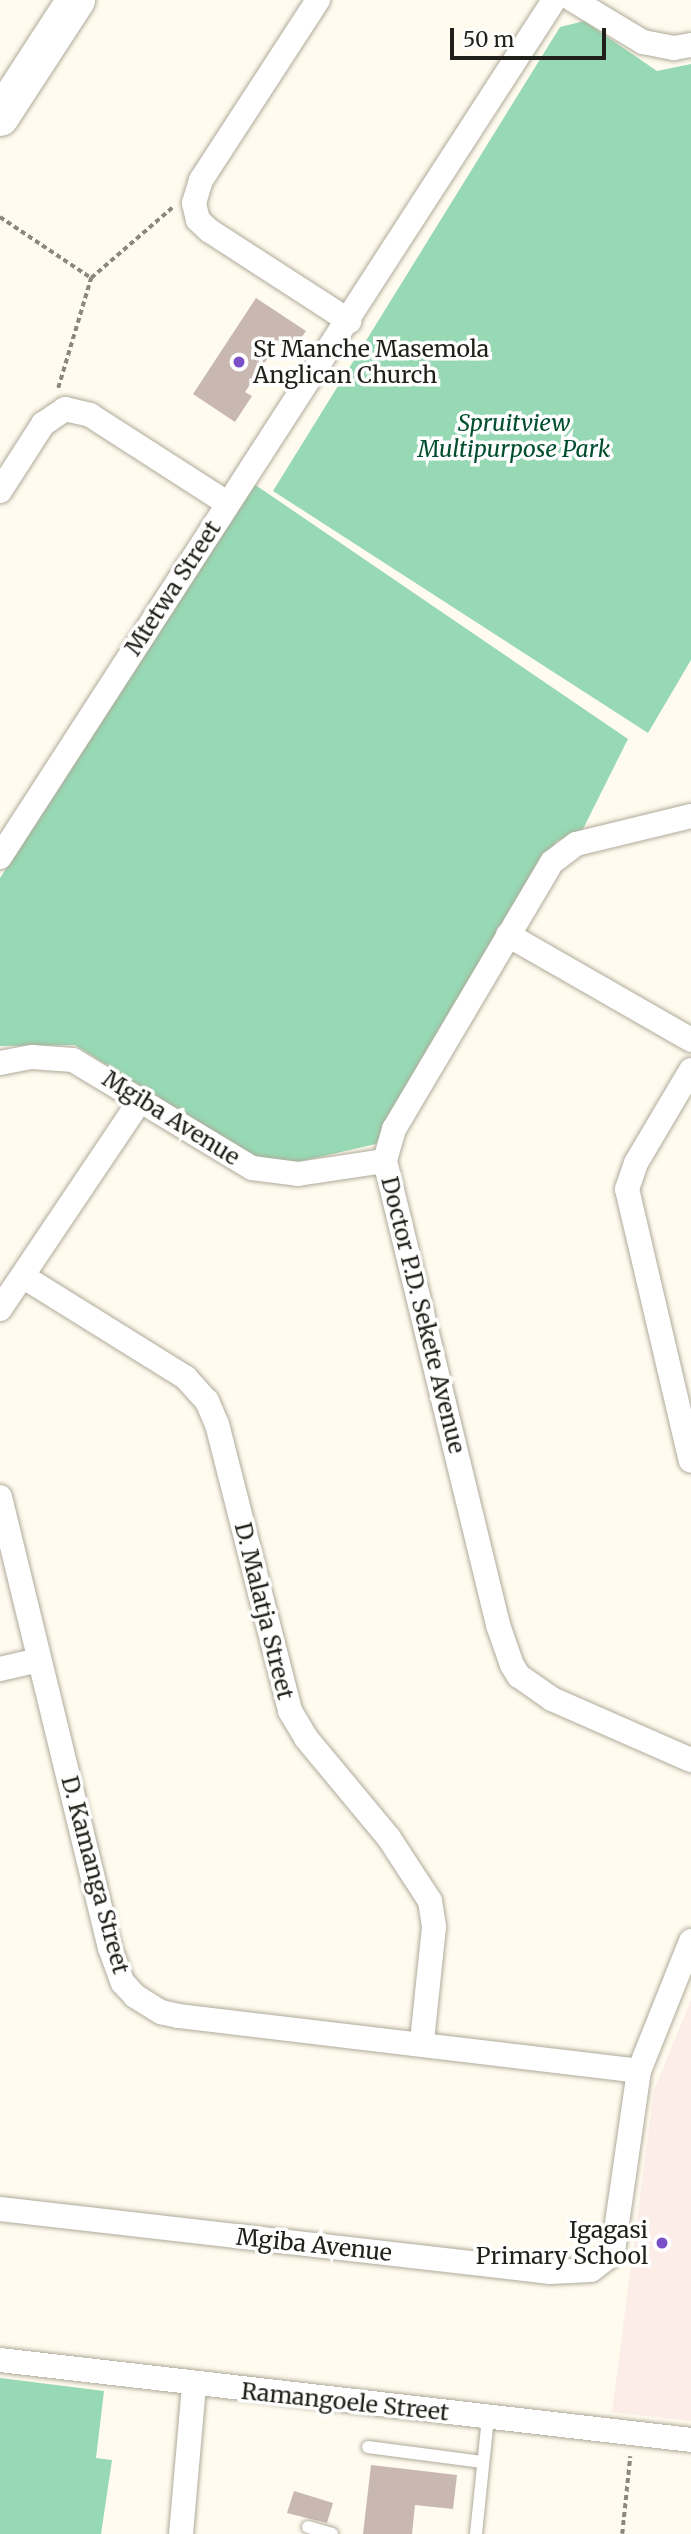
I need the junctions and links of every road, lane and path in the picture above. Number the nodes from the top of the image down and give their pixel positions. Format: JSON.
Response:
{"nodes":[{"id":1,"x":76,"y":0,"type":"edge"},
{"id":2,"x":318,"y":0,"type":"edge"},
{"id":3,"x":554,"y":0,"type":"edge"},
{"id":4,"x":573,"y":0,"type":"edge"},
{"id":5,"x":691,"y":45,"type":"edge"},
{"id":6,"x":0,"y":117,"type":"edge"},
{"id":7,"x":194,"y":203,"type":"junction"},
{"id":8,"x":0,"y":217,"type":"edge"},
{"id":9,"x":91,"y":278,"type":"junction"},
{"id":10,"x":349,"y":321,"type":"junction"},
{"id":11,"x":65,"y":409,"type":"junction"},
{"id":12,"x":0,"y":491,"type":"edge"},
{"id":13,"x":227,"y":503,"type":"junction"},
{"id":14,"x":691,"y":816,"type":"edge"},
{"id":15,"x":0,"y":857,"type":"edge"},
{"id":16,"x":508,"y":935,"type":"junction"},
{"id":17,"x":691,"y":1040,"type":"edge"},
{"id":18,"x":0,"y":1063,"type":"edge"},
{"id":19,"x":691,"y":1070,"type":"edge"},
{"id":20,"x":141,"y":1099,"type":"junction"},
{"id":21,"x":385,"y":1161,"type":"junction"},
{"id":22,"x":24,"y":1277,"type":"junction"},
{"id":23,"x":0,"y":1309,"type":"edge"},
{"id":24,"x":680,"y":1364,"type":"edge"},
{"id":25,"x":691,"y":1461,"type":"edge"},
{"id":26,"x":0,"y":1497,"type":"edge"},
{"id":27,"x":39,"y":1660,"type":"junction"},
{"id":28,"x":0,"y":1669,"type":"edge"},
{"id":29,"x":691,"y":1760,"type":"edge"},
{"id":30,"x":691,"y":1941,"type":"edge"},
{"id":31,"x":422,"y":2042,"type":"junction"},
{"id":32,"x":639,"y":2071,"type":"junction"},
{"id":33,"x":0,"y":2209,"type":"edge"},
{"id":34,"x":0,"y":2360,"type":"edge"},
{"id":35,"x":194,"y":2385,"type":"junction"},
{"id":36,"x":488,"y":2417,"type":"junction"},
{"id":37,"x":632,"y":2433,"type":"junction"},
{"id":38,"x":691,"y":2440,"type":"edge"},
{"id":39,"x":368,"y":2447,"type":"dead end"},
{"id":40,"x":482,"y":2462,"type":"junction"},
{"id":41,"x":308,"y":2527,"type":"dead end"},
{"id":42,"x":181,"y":2534,"type":"edge"},
{"id":43,"x":332,"y":2534,"type":"edge"},
{"id":44,"x":476,"y":2534,"type":"edge"},
{"id":45,"x":622,"y":2534,"type":"edge"}],
"edges":[{"from":1,"to":6,"type":"highway"},
{"from":2,"to":7,"type":"street"},
{"from":3,"to":10,"type":"street","name":"Mtetwa Street"},
{"from":4,"to":5,"type":"street"},
{"from":7,"to":9,"type":"path"},
{"from":7,"to":10,"type":"street"},
{"from":8,"to":9,"type":"path"},
{"from":9,"to":11,"type":"path"},
{"from":10,"to":13,"type":"street","name":"Mtetwa Street"},
{"from":11,"to":12,"type":"street"},
{"from":11,"to":13,"type":"street"},
{"from":13,"to":15,"type":"street","name":"Mtetwa Street"},
{"from":14,"to":16,"type":"street","name":"Doctor P.D. Sekete Avenue"},
{"from":16,"to":17,"type":"street"},
{"from":16,"to":21,"type":"street","name":"Doctor P.D. Sekete Avenue"},
{"from":18,"to":20,"type":"street","name":"Mgiba Avenue"},
{"from":19,"to":24,"type":"street"},
{"from":20,"to":21,"type":"street","name":"Mgiba Avenue"},
{"from":20,"to":22,"type":"street"},
{"from":21,"to":29,"type":"street","name":"Doctor P.D. Sekete Avenue"},
{"from":22,"to":23,"type":"street"},
{"from":22,"to":31,"type":"street","name":"D. Malatja Street"},
{"from":24,"to":25,"type":"street"},
{"from":26,"to":27,"type":"street","name":"D. Kamanga Street"},
{"from":27,"to":28,"type":"street"},
{"from":27,"to":31,"type":"street","name":"D. Kamanga Street"},
{"from":30,"to":32,"type":"street"},
{"from":31,"to":32,"type":"street","name":"D. Kamanga Street"},
{"from":32,"to":33,"type":"street","name":"Mgiba Avenue"},
{"from":34,"to":35,"type":"street","name":"Ramangoele Street"},
{"from":35,"to":36,"type":"street","name":"Ramangoele Street"},
{"from":35,"to":42,"type":"street"},
{"from":36,"to":37,"type":"street","name":"Ramangoele Street"},
{"from":36,"to":40,"type":"lane"},
{"from":37,"to":38,"type":"street","name":"Ramangoele Street"},
{"from":37,"to":45,"type":"path"},
{"from":39,"to":40,"type":"lane"},
{"from":40,"to":44,"type":"lane"},
{"from":41,"to":43,"type":"lane"}]}
